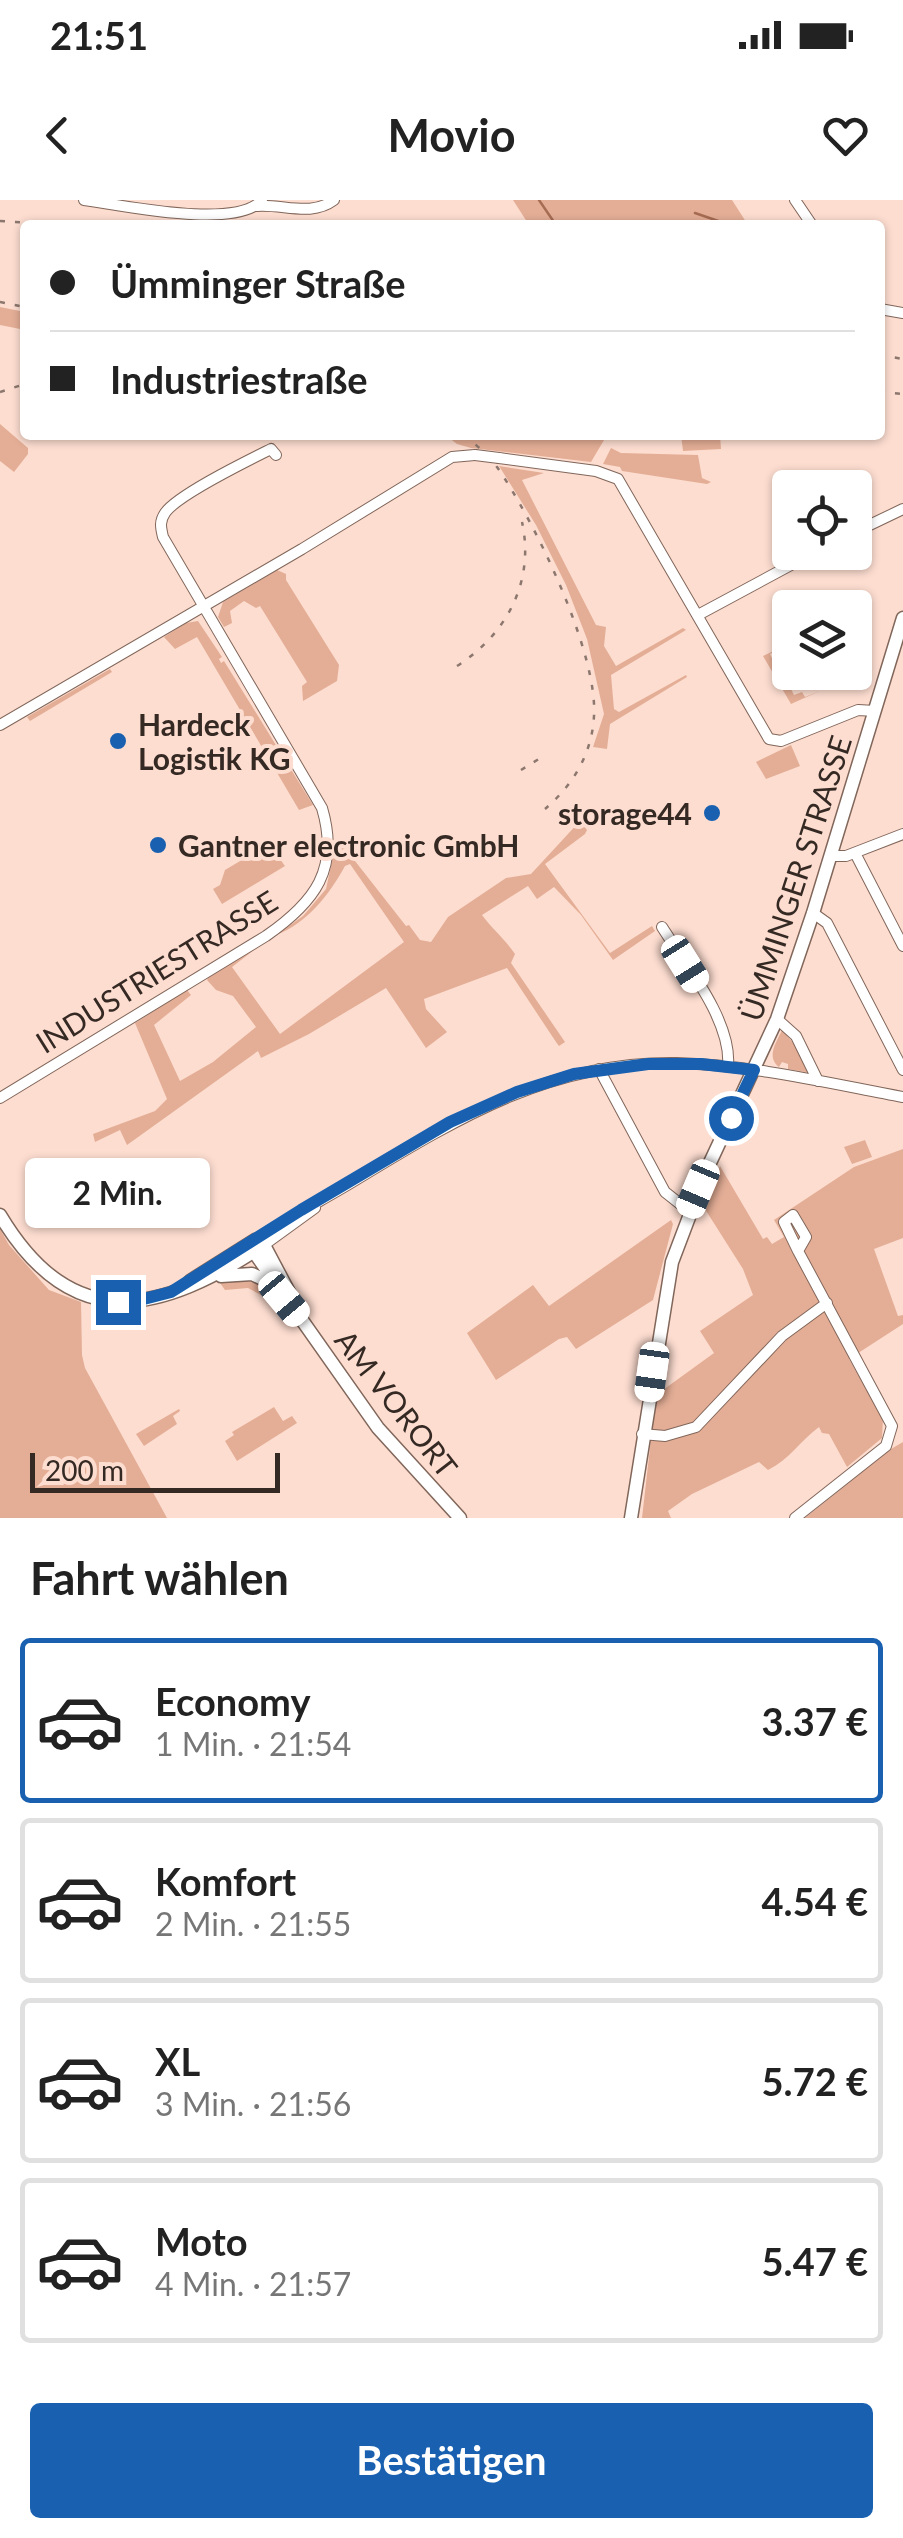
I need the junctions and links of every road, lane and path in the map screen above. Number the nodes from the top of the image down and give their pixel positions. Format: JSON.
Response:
{"nodes":[{"id":1,"x":86,"y":200,"type":"edge"},
{"id":2,"x":188,"y":200,"type":"edge"},
{"id":3,"x":334,"y":200,"type":"edge"},
{"id":4,"x":260,"y":203,"type":"edge"},
{"id":5,"x":192,"y":213,"type":"junction"},
{"id":6,"x":276,"y":455,"type":"dead end"},
{"id":7,"x":903,"y":509,"type":"edge"},
{"id":8,"x":872,"y":524,"type":"edge"},
{"id":9,"x":782,"y":570,"type":"edge"},
{"id":10,"x":203,"y":606,"type":"junction"},
{"id":11,"x":698,"y":615,"type":"junction"},
{"id":12,"x":903,"y":618,"type":"edge"},
{"id":13,"x":875,"y":711,"type":"junction"},
{"id":14,"x":0,"y":724,"type":"edge"},
{"id":15,"x":903,"y":834,"type":"edge"},
{"id":16,"x":856,"y":852,"type":"junction"},
{"id":17,"x":831,"y":856,"type":"junction"},
{"id":18,"x":813,"y":913,"type":"junction"},
{"id":19,"x":662,"y":927,"type":"dead end"},
{"id":20,"x":903,"y":946,"type":"edge"},
{"id":21,"x":777,"y":1019,"type":"junction"},
{"id":22,"x":728,"y":1066,"type":"junction"},
{"id":23,"x":599,"y":1069,"type":"junction"},
{"id":24,"x":754,"y":1070,"type":"junction"},
{"id":25,"x":903,"y":1070,"type":"edge"},
{"id":26,"x":818,"y":1081,"type":"junction"},
{"id":27,"x":903,"y":1097,"type":"edge"},
{"id":28,"x":0,"y":1098,"type":"edge"},
{"id":29,"x":689,"y":1212,"type":"junction"},
{"id":30,"x":0,"y":1215,"type":"edge"},
{"id":31,"x":258,"y":1246,"type":"junction"},
{"id":32,"x":798,"y":1251,"type":"dead end"},
{"id":33,"x":213,"y":1278,"type":"junction"},
{"id":34,"x":275,"y":1285,"type":"junction"},
{"id":35,"x":171,"y":1292,"type":"junction"},
{"id":36,"x":827,"y":1303,"type":"junction"},
{"id":37,"x":299,"y":1316,"type":"junction"},
{"id":38,"x":642,"y":1434,"type":"junction"},
{"id":39,"x":460,"y":1518,"type":"edge"},
{"id":40,"x":631,"y":1518,"type":"edge"},
{"id":41,"x":796,"y":1518,"type":"edge"}],
"edges":[{"from":1,"to":5,"type":"street"},
{"from":2,"to":5,"type":"street"},
{"from":3,"to":4,"type":"street"},
{"from":4,"to":5,"type":"street"},
{"from":6,"to":10,"type":"street","name":"INDUSTRIESTRASSE"},
{"from":7,"to":8,"type":"street"},
{"from":9,"to":11,"type":"street"},
{"from":10,"to":11,"type":"street","bridge":true},
{"from":10,"to":14,"type":"street"},
{"from":10,"to":28,"type":"street","name":"INDUSTRIESTRASSE"},
{"from":11,"to":13,"type":"street"},
{"from":12,"to":13,"type":"street","name":"ÜMMINGER STRASSE"},
{"from":13,"to":17,"type":"street","name":"ÜMMINGER STRASSE"},
{"from":15,"to":16,"type":"street"},
{"from":16,"to":17,"type":"street"},
{"from":16,"to":20,"type":"street"},
{"from":17,"to":18,"type":"street","name":"ÜMMINGER STRASSE"},
{"from":18,"to":21,"type":"street","name":"ÜMMINGER STRASSE"},
{"from":18,"to":25,"type":"street"},
{"from":19,"to":22,"type":"street"},
{"from":21,"to":24,"type":"street","name":"ÜMMINGER STRASSE"},
{"from":21,"to":26,"type":"street"},
{"from":22,"to":23,"type":"street"},
{"from":22,"to":24,"type":"street"},
{"from":23,"to":29,"type":"street"},
{"from":23,"to":31,"type":"street"},
{"from":24,"to":26,"type":"street"},
{"from":24,"to":29,"type":"street","name":"ÜMMINGER STRASSE"},
{"from":26,"to":27,"type":"street"},
{"from":29,"to":38,"type":"street","name":"ÜMMINGER STRASSE"},
{"from":30,"to":35,"type":"street"},
{"from":31,"to":33,"type":"street"},
{"from":31,"to":34,"type":"street","name":"AM VORORT"},
{"from":31,"to":35,"type":"street"},
{"from":31,"to":37,"type":"street","name":"AM VORORT"},
{"from":32,"to":36,"type":"street"},
{"from":33,"to":34,"type":"street"},
{"from":33,"to":35,"type":"street"},
{"from":34,"to":37,"type":"street","name":"AM VORORT"},
{"from":36,"to":38,"type":"street"},
{"from":36,"to":41,"type":"street"},
{"from":37,"to":39,"type":"street","name":"AM VORORT"},
{"from":38,"to":40,"type":"street","name":"ÜMMINGER STRASSE"}]}
